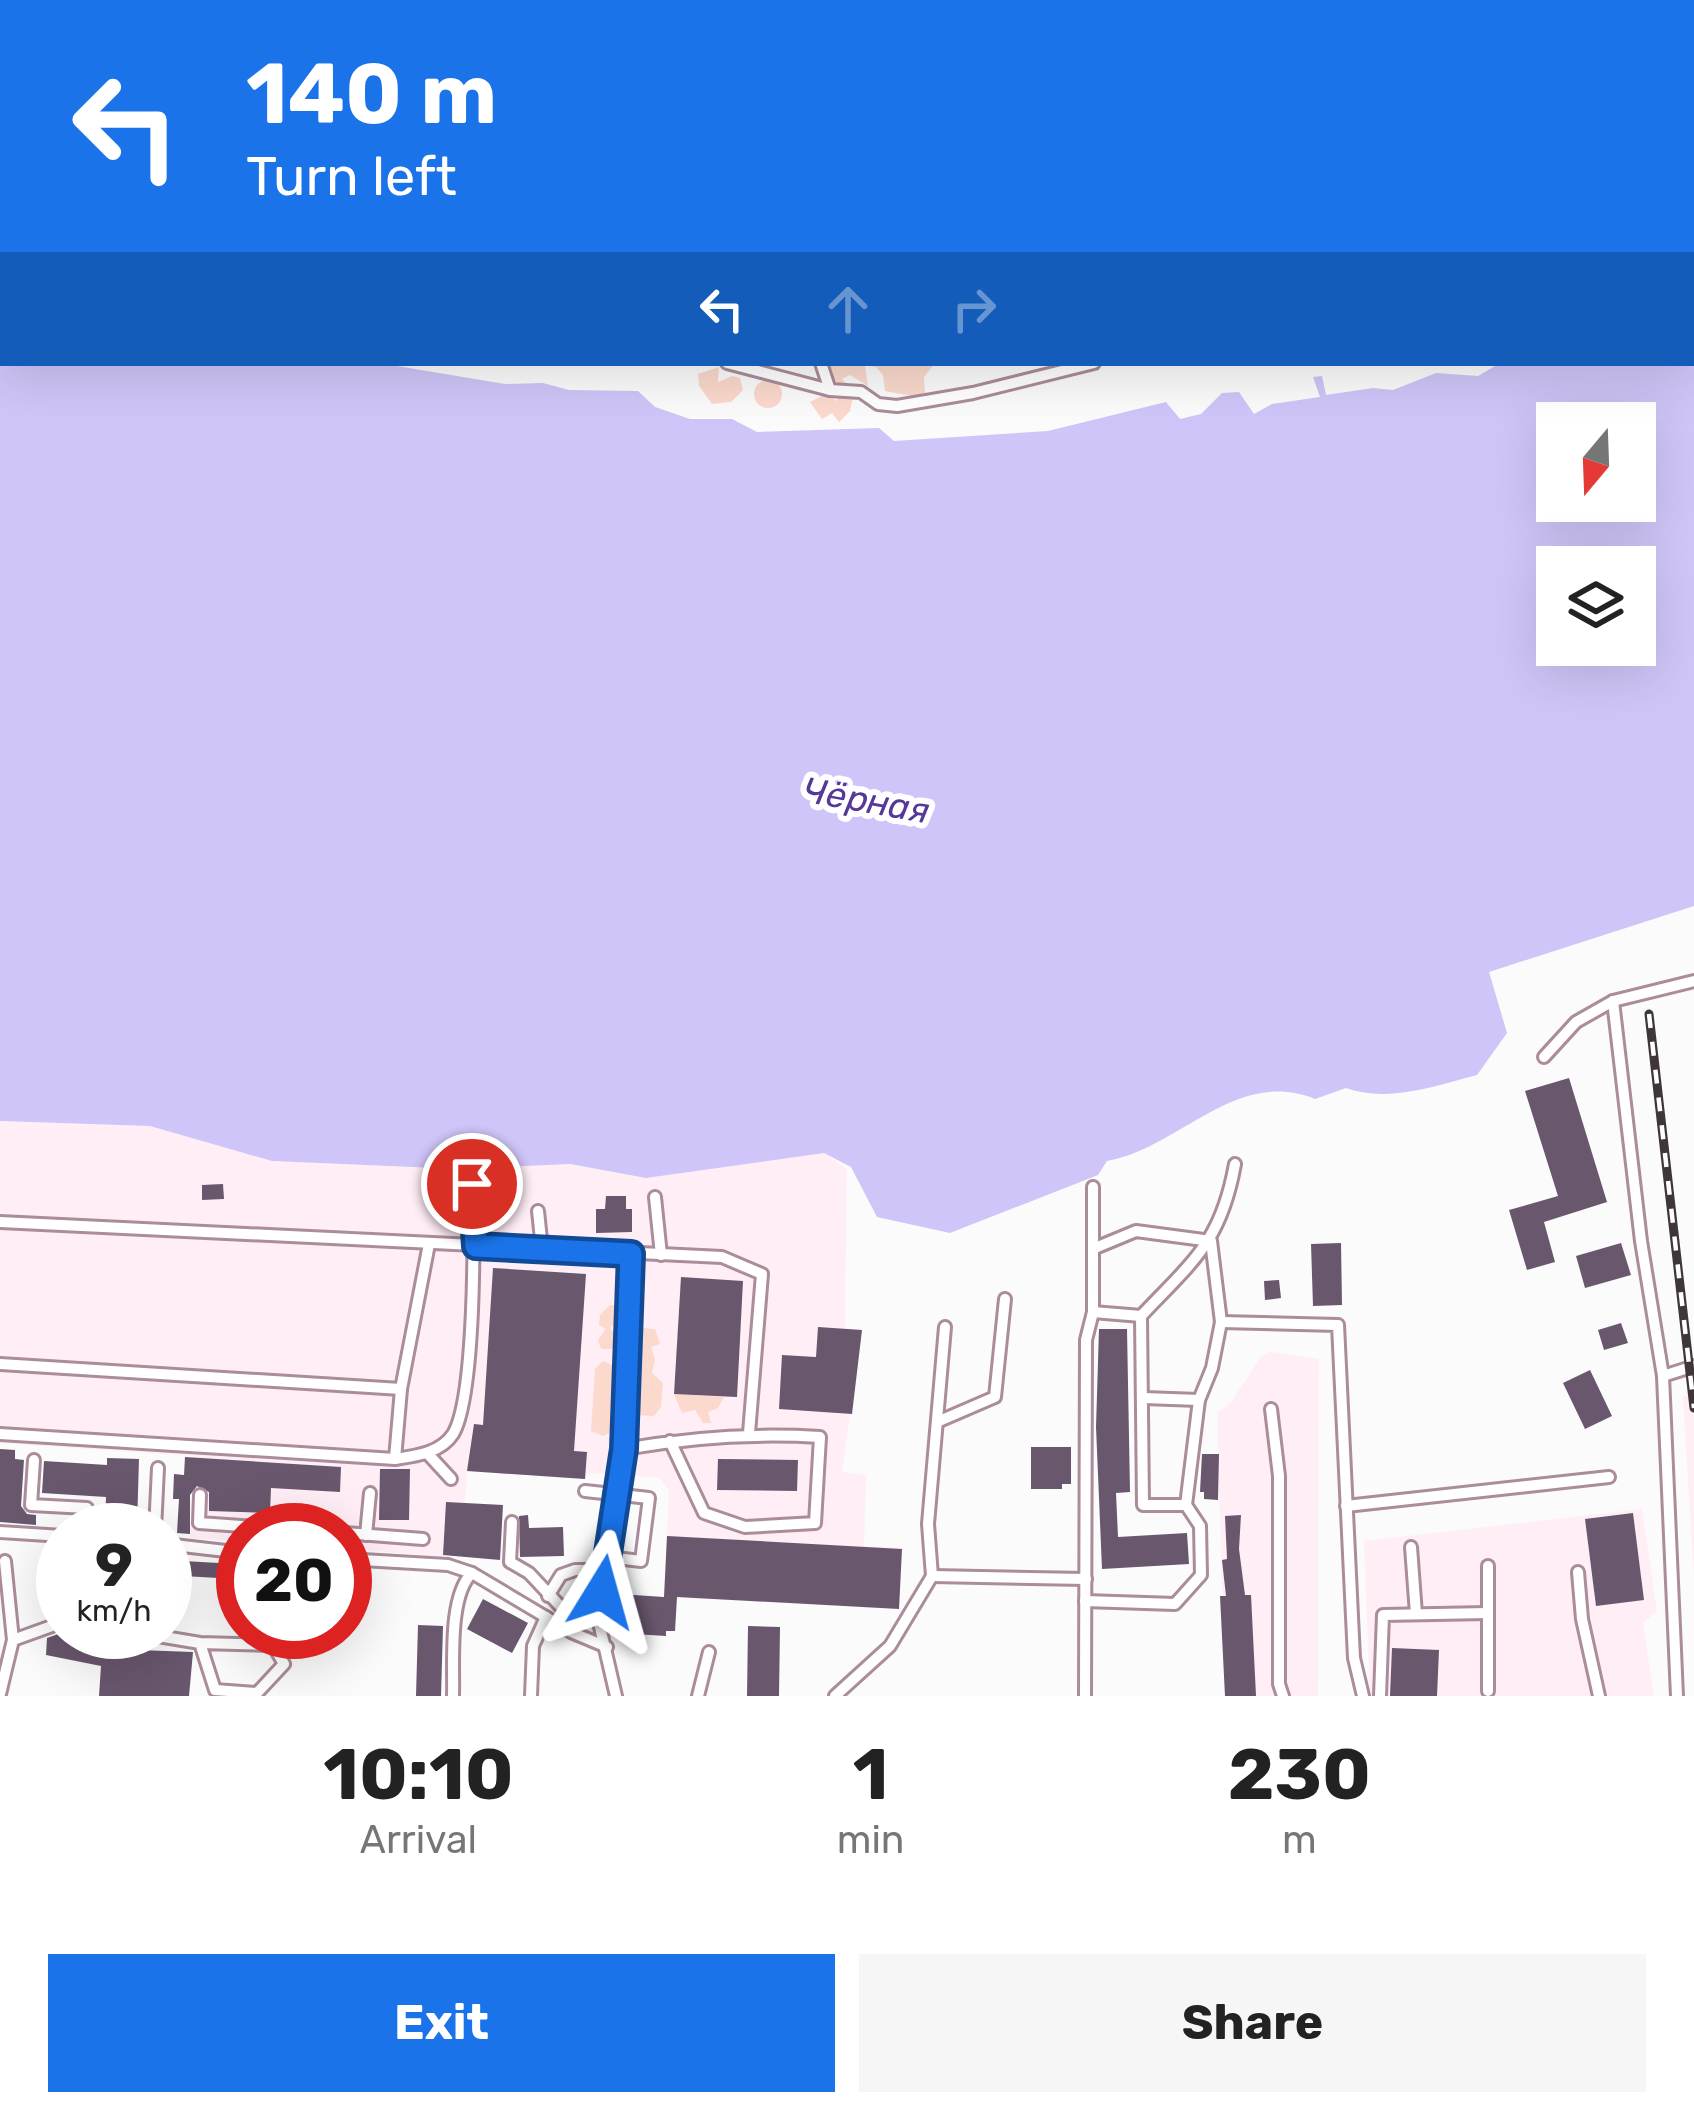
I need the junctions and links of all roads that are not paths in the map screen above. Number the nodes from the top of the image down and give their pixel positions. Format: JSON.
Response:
{"nodes":[{"id":1,"x":738,"y":366,"type":"edge"},
{"id":2,"x":822,"y":366,"type":"edge"},
{"id":3,"x":1082,"y":366,"type":"edge"},
{"id":4,"x":830,"y":390,"type":"junction"},
{"id":5,"x":1694,"y":981,"type":"edge"},
{"id":6,"x":1613,"y":1001,"type":"junction"},
{"id":7,"x":1544,"y":1057,"type":"dead end"},
{"id":8,"x":1235,"y":1164,"type":"dead end"},
{"id":9,"x":472,"y":1184,"type":"dead end"},
{"id":10,"x":1093,"y":1187,"type":"dead end"},
{"id":11,"x":655,"y":1197,"type":"dead end"},
{"id":12,"x":538,"y":1211,"type":"dead end"},
{"id":13,"x":0,"y":1222,"type":"edge"},
{"id":14,"x":1211,"y":1241,"type":"junction"},
{"id":15,"x":429,"y":1244,"type":"junction"},
{"id":16,"x":476,"y":1246,"type":"junction"},
{"id":17,"x":1095,"y":1248,"type":"junction"},
{"id":18,"x":542,"y":1250,"type":"junction"},
{"id":19,"x":631,"y":1254,"type":"junction"},
{"id":20,"x":661,"y":1255,"type":"junction"},
{"id":21,"x":1005,"y":1299,"type":"dead end"},
{"id":22,"x":1093,"y":1312,"type":"junction"},
{"id":23,"x":1141,"y":1316,"type":"junction"},
{"id":24,"x":1221,"y":1322,"type":"junction"},
{"id":25,"x":945,"y":1327,"type":"dead end"},
{"id":26,"x":0,"y":1364,"type":"edge"},
{"id":27,"x":1694,"y":1366,"type":"edge"},
{"id":28,"x":1663,"y":1376,"type":"junction"},
{"id":29,"x":401,"y":1389,"type":"junction"},
{"id":30,"x":1144,"y":1398,"type":"junction"},
{"id":31,"x":1199,"y":1400,"type":"junction"},
{"id":32,"x":1271,"y":1409,"type":"dead end"},
{"id":33,"x":937,"y":1422,"type":"junction"},
{"id":34,"x":749,"y":1433,"type":"junction"},
{"id":35,"x":0,"y":1434,"type":"edge"},
{"id":36,"x":670,"y":1441,"type":"junction"},
{"id":37,"x":624,"y":1449,"type":"junction"},
{"id":38,"x":428,"y":1454,"type":"junction"},
{"id":39,"x":395,"y":1459,"type":"junction"},
{"id":40,"x":34,"y":1460,"type":"dead end"},
{"id":41,"x":158,"y":1468,"type":"dead end"},
{"id":42,"x":1609,"y":1478,"type":"dead end"},
{"id":43,"x":451,"y":1479,"type":"dead end"},
{"id":44,"x":370,"y":1492,"type":"dead end"},
{"id":45,"x":584,"y":1492,"type":"dead end"},
{"id":46,"x":200,"y":1495,"type":"dead end"},
{"id":47,"x":616,"y":1495,"type":"junction"},
{"id":48,"x":156,"y":1503,"type":"edge"},
{"id":49,"x":369,"y":1503,"type":"edge"},
{"id":50,"x":36,"y":1505,"type":"edge"},
{"id":51,"x":1186,"y":1505,"type":"junction"},
{"id":52,"x":1346,"y":1505,"type":"junction"},
{"id":53,"x":512,"y":1522,"type":"dead end"},
{"id":54,"x":216,"y":1524,"type":"edge"},
{"id":55,"x":0,"y":1532,"type":"edge"},
{"id":56,"x":36,"y":1534,"type":"edge"},
{"id":57,"x":372,"y":1535,"type":"edge"},
{"id":58,"x":423,"y":1539,"type":"dead end"},
{"id":59,"x":1411,"y":1546,"type":"dead end"},
{"id":60,"x":374,"y":1560,"type":"joint"},
{"id":61,"x":5,"y":1561,"type":"dead end"},
{"id":62,"x":606,"y":1564,"type":"junction"},
{"id":63,"x":1488,"y":1566,"type":"dead end"},
{"id":64,"x":1578,"y":1572,"type":"dead end"},
{"id":65,"x":472,"y":1573,"type":"junction"},
{"id":66,"x":373,"y":1575,"type":"dead end"},
{"id":67,"x":932,"y":1576,"type":"junction"},
{"id":68,"x":1085,"y":1579,"type":"junction"},
{"id":69,"x":548,"y":1596,"type":"junction"},
{"id":70,"x":1085,"y":1601,"type":"junction"},
{"id":71,"x":561,"y":1607,"type":"dead end"},
{"id":72,"x":1488,"y":1613,"type":"junction"},
{"id":73,"x":1416,"y":1614,"type":"junction"},
{"id":74,"x":546,"y":1617,"type":"junction"},
{"id":75,"x":36,"y":1632,"type":"edge"},
{"id":76,"x":13,"y":1640,"type":"junction"},
{"id":77,"x":192,"y":1642,"type":"edge"},
{"id":78,"x":200,"y":1643,"type":"junction"},
{"id":79,"x":607,"y":1647,"type":"junction"},
{"id":80,"x":709,"y":1652,"type":"dead end"},
{"id":81,"x":1488,"y":1691,"type":"dead end"},
{"id":82,"x":0,"y":1694,"type":"edge"},
{"id":83,"x":453,"y":1696,"type":"edge"},
{"id":84,"x":531,"y":1696,"type":"edge"},
{"id":85,"x":616,"y":1696,"type":"edge"},
{"id":86,"x":698,"y":1696,"type":"edge"},
{"id":87,"x":835,"y":1696,"type":"edge"},
{"id":88,"x":1085,"y":1696,"type":"edge"},
{"id":89,"x":1282,"y":1696,"type":"edge"},
{"id":90,"x":1363,"y":1696,"type":"edge"},
{"id":91,"x":1380,"y":1696,"type":"edge"},
{"id":92,"x":1599,"y":1696,"type":"edge"},
{"id":93,"x":1677,"y":1696,"type":"edge"}],
"edges":[{"from":1,"to":4,"type":"lane"},
{"from":2,"to":4,"type":"lane"},
{"from":3,"to":4,"type":"lane"},
{"from":5,"to":6,"type":"lane"},
{"from":6,"to":7,"type":"lane"},
{"from":6,"to":28,"type":"lane"},
{"from":8,"to":14,"type":"lane"},
{"from":9,"to":16,"type":"lane"},
{"from":10,"to":17,"type":"lane"},
{"from":11,"to":20,"type":"lane"},
{"from":12,"to":18,"type":"lane"},
{"from":13,"to":15,"type":"lane"},
{"from":14,"to":17,"type":"lane"},
{"from":14,"to":23,"type":"lane"},
{"from":14,"to":24,"type":"lane"},
{"from":15,"to":16,"type":"lane"},
{"from":15,"to":29,"type":"lane"},
{"from":16,"to":18,"type":"lane"},
{"from":16,"to":38,"type":"lane"},
{"from":17,"to":22,"type":"lane"},
{"from":18,"to":19,"type":"lane"},
{"from":19,"to":20,"type":"lane"},
{"from":19,"to":37,"type":"lane"},
{"from":20,"to":34,"type":"lane"},
{"from":21,"to":33,"type":"lane"},
{"from":22,"to":23,"type":"lane"},
{"from":22,"to":68,"type":"lane"},
{"from":23,"to":30,"type":"lane"},
{"from":24,"to":31,"type":"lane"},
{"from":24,"to":52,"type":"lane"},
{"from":25,"to":33,"type":"lane"},
{"from":26,"to":29,"type":"lane"},
{"from":27,"to":28,"type":"lane"},
{"from":28,"to":93,"type":"lane"},
{"from":29,"to":39,"type":"lane"},
{"from":30,"to":31,"type":"lane"},
{"from":30,"to":51,"type":"lane"},
{"from":31,"to":51,"type":"lane"},
{"from":32,"to":89,"type":"lane"},
{"from":33,"to":67,"type":"lane"},
{"from":34,"to":36,"type":"lane"},
{"from":34,"to":36,"type":"lane"},
{"from":35,"to":39,"type":"lane"},
{"from":36,"to":37,"type":"lane"},
{"from":37,"to":47,"type":"lane"},
{"from":38,"to":39,"type":"lane"},
{"from":38,"to":43,"type":"lane"},
{"from":40,"to":50,"type":"lane"},
{"from":41,"to":48,"type":"lane"},
{"from":42,"to":52,"type":"lane"},
{"from":44,"to":49,"type":"lane"},
{"from":45,"to":47,"type":"lane"},
{"from":46,"to":54,"type":"lane"},
{"from":47,"to":62,"type":"lane"},
{"from":47,"to":62,"type":"lane"},
{"from":51,"to":70,"type":"lane"},
{"from":52,"to":90,"type":"lane"},
{"from":53,"to":69,"type":"lane"},
{"from":55,"to":56,"type":"lane"},
{"from":57,"to":58,"type":"lane"},
{"from":59,"to":73,"type":"lane"},
{"from":60,"to":65,"type":"lane"},
{"from":60,"to":66,"type":"lane"},
{"from":61,"to":76,"type":"lane"},
{"from":62,"to":69,"type":"lane"},
{"from":62,"to":79,"type":"lane"},
{"from":63,"to":72,"type":"lane"},
{"from":64,"to":92,"type":"lane"},
{"from":65,"to":74,"type":"lane"},
{"from":65,"to":83,"type":"lane"},
{"from":67,"to":68,"type":"lane"},
{"from":67,"to":87,"type":"lane"},
{"from":68,"to":70,"type":"lane"},
{"from":69,"to":71,"type":"lane"},
{"from":70,"to":88,"type":"lane"},
{"from":72,"to":73,"type":"lane"},
{"from":72,"to":81,"type":"lane"},
{"from":73,"to":91,"type":"lane"},
{"from":74,"to":79,"type":"lane"},
{"from":74,"to":84,"type":"lane"},
{"from":75,"to":76,"type":"lane"},
{"from":76,"to":82,"type":"lane"},
{"from":77,"to":78,"type":"lane"},
{"from":78,"to":78,"type":"lane"},
{"from":79,"to":85,"type":"lane"},
{"from":80,"to":86,"type":"lane"}]}
